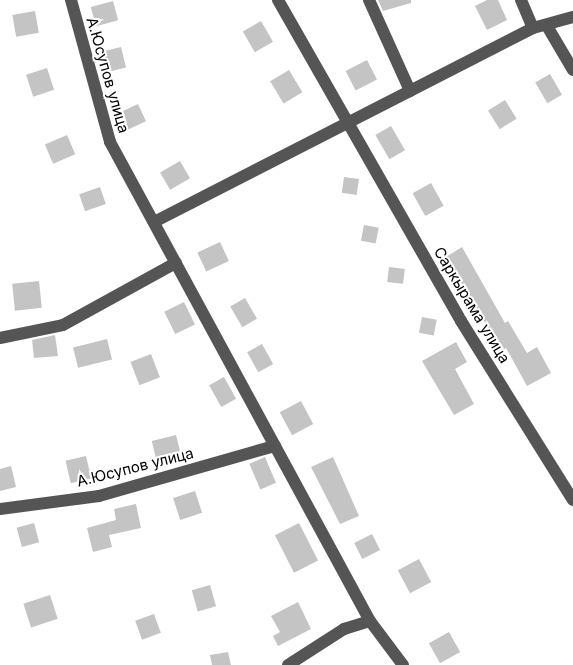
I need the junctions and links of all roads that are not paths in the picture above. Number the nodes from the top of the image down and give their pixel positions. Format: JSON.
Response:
{"nodes":[{"id":1,"x":71,"y":0,"type":"edge"},
{"id":2,"x":278,"y":0,"type":"edge"},
{"id":3,"x":369,"y":0,"type":"edge"},
{"id":4,"x":521,"y":0,"type":"edge"},
{"id":5,"x":573,"y":17,"type":"edge"},
{"id":6,"x":547,"y":26,"type":"junction"},
{"id":7,"x":533,"y":28,"type":"junction"},
{"id":8,"x":573,"y":70,"type":"edge"},
{"id":9,"x":410,"y":91,"type":"junction"},
{"id":10,"x":348,"y":123,"type":"junction"},
{"id":11,"x":154,"y":222,"type":"junction"},
{"id":12,"x":176,"y":263,"type":"junction"},
{"id":13,"x":0,"y":338,"type":"edge"},
{"id":14,"x":275,"y":446,"type":"junction"},
{"id":15,"x":573,"y":500,"type":"edge"},
{"id":16,"x":0,"y":509,"type":"edge"},
{"id":17,"x":370,"y":621,"type":"junction"},
{"id":18,"x":288,"y":665,"type":"edge"},
{"id":19,"x":403,"y":665,"type":"edge"}],
"edges":[{"from":1,"to":11,"type":"street","name":"А.Юсупов улица"},
{"from":2,"to":10,"type":"street"},
{"from":3,"to":9,"type":"street"},
{"from":4,"to":7,"type":"street"},
{"from":5,"to":6,"type":"street"},
{"from":6,"to":7,"type":"street"},
{"from":6,"to":8,"type":"street"},
{"from":7,"to":9,"type":"street"},
{"from":9,"to":10,"type":"street"},
{"from":10,"to":11,"type":"street"},
{"from":10,"to":15,"type":"street","name":"Саркырама улица"},
{"from":11,"to":12,"type":"street","name":"А.Юсупов улица"},
{"from":12,"to":13,"type":"street"},
{"from":12,"to":14,"type":"street","name":"А.Юсупов улица"},
{"from":14,"to":16,"type":"street","name":"А.Юсупов улица"},
{"from":14,"to":17,"type":"street","name":"А.Юсупов улица"},
{"from":17,"to":18,"type":"street"},
{"from":17,"to":19,"type":"street","name":"А.Юсупов улица"}]}
